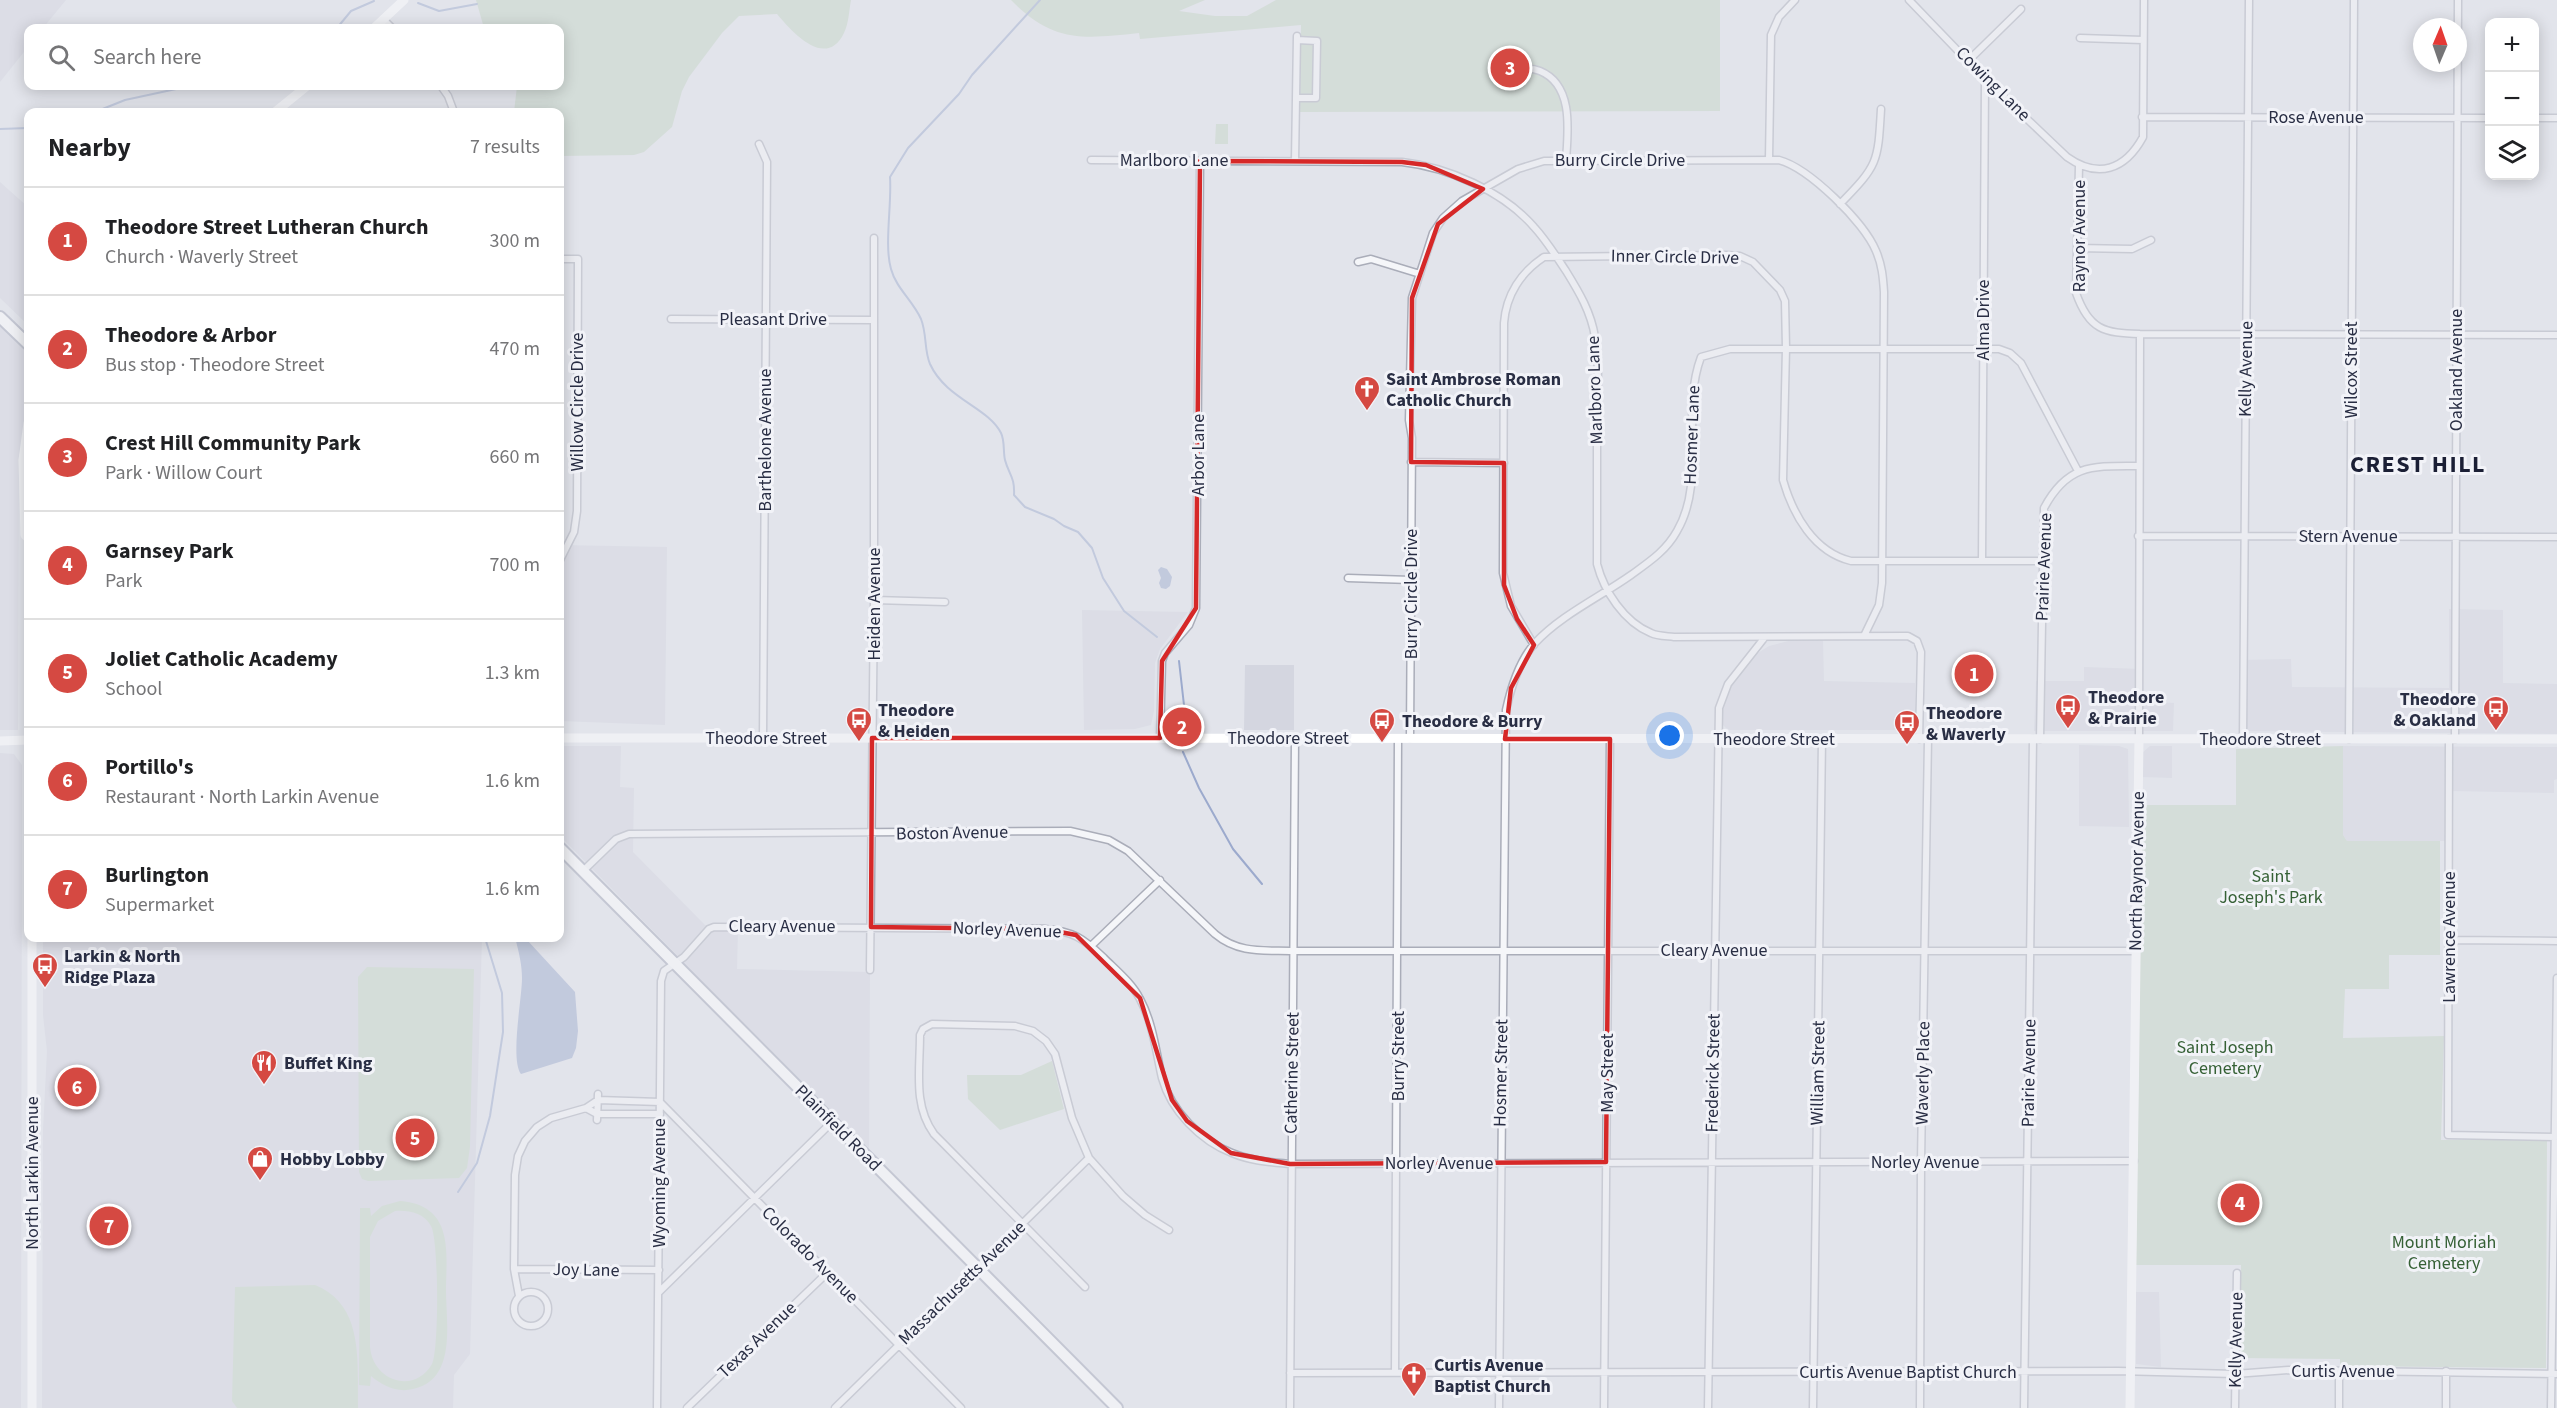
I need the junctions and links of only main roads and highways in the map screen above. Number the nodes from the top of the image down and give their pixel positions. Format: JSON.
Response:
{"nodes":[{"id":1,"x":404,"y":0,"type":"edge"},
{"id":2,"x":379,"y":24,"type":"edge"},
{"id":3,"x":302,"y":90,"type":"edge"},
{"id":4,"x":280,"y":108,"type":"edge"},
{"id":5,"x":0,"y":317,"type":"edge"},
{"id":6,"x":24,"y":340,"type":"edge"},
{"id":7,"x":24,"y":453,"type":"edge"},
{"id":8,"x":24,"y":498,"type":"edge"},
{"id":9,"x":564,"y":738,"type":"edge"},
{"id":10,"x":2139,"y":739,"type":"junction"},
{"id":11,"x":2557,"y":739,"type":"edge"},
{"id":12,"x":24,"y":740,"type":"edge"},
{"id":13,"x":0,"y":741,"type":"edge"},
{"id":14,"x":564,"y":852,"type":"edge"},
{"id":15,"x":32,"y":942,"type":"edge"},
{"id":16,"x":32,"y":1408,"type":"edge"},
{"id":17,"x":1117,"y":1408,"type":"edge"},
{"id":18,"x":2130,"y":1408,"type":"edge"}],
"edges":[{"from":1,"to":2,"type":"main road"},
{"from":3,"to":4,"type":"main road"},
{"from":5,"to":6,"type":"main road"},
{"from":7,"to":8,"type":"main road"},
{"from":9,"to":10,"type":"main road","name":"Theodore Street"},
{"from":10,"to":11,"type":"main road","name":"Theodore Street"},
{"from":10,"to":18,"type":"main road","name":"North Raynor Avenue"},
{"from":12,"to":13,"type":"main road"},
{"from":14,"to":17,"type":"main road","name":"Plainfield Road"},
{"from":15,"to":16,"type":"main road","name":"North Larkin Avenue"}]}
